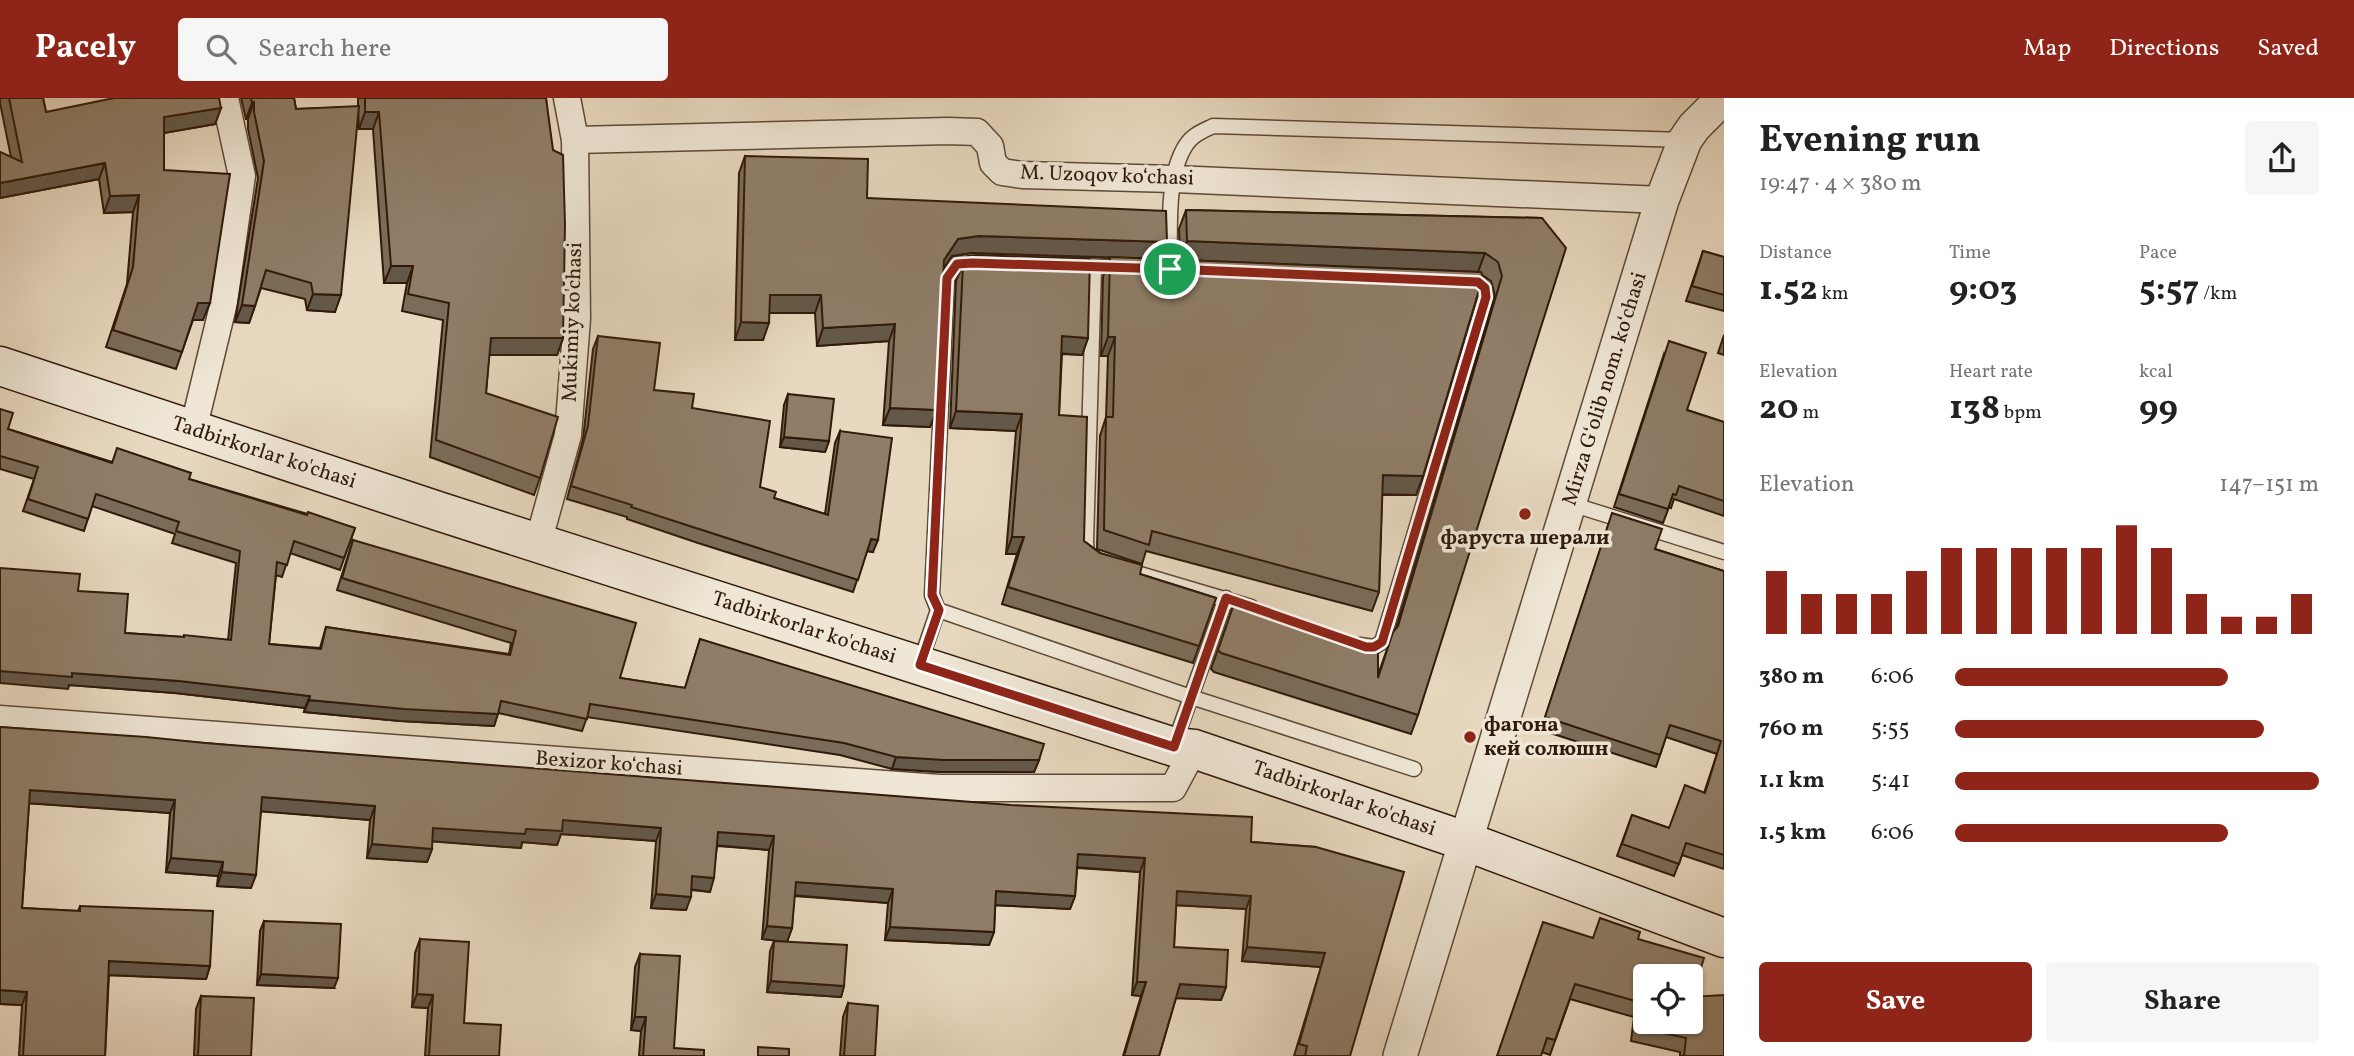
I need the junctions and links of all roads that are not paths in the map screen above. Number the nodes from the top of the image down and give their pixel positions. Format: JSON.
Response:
{"nodes":[{"id":1,"x":225,"y":98,"type":"edge"},
{"id":2,"x":567,"y":98,"type":"edge"},
{"id":3,"x":1723,"y":98,"type":"edge"},
{"id":4,"x":575,"y":140,"type":"junction"},
{"id":5,"x":1685,"y":140,"type":"junction"},
{"id":6,"x":1174,"y":178,"type":"junction"},
{"id":7,"x":1662,"y":200,"type":"junction"},
{"id":8,"x":999,"y":264,"type":"edge"},
{"id":9,"x":1053,"y":266,"type":"edge"},
{"id":10,"x":1094,"y":267,"type":"junction"},
{"id":11,"x":1451,"y":281,"type":"edge"},
{"id":12,"x":0,"y":366,"type":"edge"},
{"id":13,"x":192,"y":430,"type":"junction"},
{"id":14,"x":1571,"y":504,"type":"junction"},
{"id":15,"x":538,"y":543,"type":"junction"},
{"id":16,"x":1724,"y":552,"type":"edge"},
{"id":17,"x":1226,"y":598,"type":"junction"},
{"id":18,"x":939,"y":610,"type":"junction"},
{"id":19,"x":1264,"y":611,"type":"edge"},
{"id":20,"x":1340,"y":638,"type":"edge"},
{"id":21,"x":920,"y":665,"type":"junction"},
{"id":22,"x":1191,"y":697,"type":"junction"},
{"id":23,"x":0,"y":719,"type":"edge"},
{"id":24,"x":1184,"y":748,"type":"junction"},
{"id":25,"x":1414,"y":769,"type":"dead end"},
{"id":26,"x":1465,"y":841,"type":"junction"},
{"id":27,"x":1724,"y":938,"type":"edge"},
{"id":28,"x":1400,"y":1056,"type":"edge"}],
"edges":[{"from":1,"to":13,"type":"street"},
{"from":2,"to":4,"type":"street","name":"Mukimiy ko'chasi"},
{"from":3,"to":5,"type":"street","name":"Mirza G‘olib nom. ko‘chasi"},
{"from":4,"to":6,"type":"street","name":"M. Uzoqov koʻchasi"},
{"from":4,"to":15,"type":"street","name":"Mukimiy ko'chasi"},
{"from":5,"to":6,"type":"lane"},
{"from":5,"to":7,"type":"street","name":"Mirza G‘olib nom. ko‘chasi"},
{"from":6,"to":7,"type":"street","name":"M. Uzoqov koʻchasi"},
{"from":6,"to":10,"type":"lane"},
{"from":7,"to":14,"type":"street","name":"Mirza G‘olib nom. ko‘chasi"},
{"from":8,"to":18,"type":"lane"},
{"from":9,"to":10,"type":"lane"},
{"from":10,"to":17,"type":"lane"},
{"from":11,"to":20,"type":"lane"},
{"from":12,"to":13,"type":"main road","name":"Tadbirkorlar ko'chasi"},
{"from":13,"to":15,"type":"main road","name":"Tadbirkorlar ko'chasi"},
{"from":14,"to":16,"type":"lane"},
{"from":14,"to":26,"type":"street","name":"Mirza G‘olib nom. ko‘chasi"},
{"from":15,"to":21,"type":"main road","name":"Tadbirkorlar ko'chasi"},
{"from":17,"to":19,"type":"lane"},
{"from":17,"to":22,"type":"lane"},
{"from":18,"to":21,"type":"lane"},
{"from":18,"to":22,"type":"lane"},
{"from":21,"to":24,"type":"main road","name":"Tadbirkorlar ko'chasi"},
{"from":22,"to":24,"type":"lane"},
{"from":22,"to":25,"type":"lane"},
{"from":23,"to":24,"type":"street","name":"Bexizor koʻchasi"},
{"from":24,"to":26,"type":"main road","name":"Tadbirkorlar ko'chasi"},
{"from":26,"to":27,"type":"main road","name":"Tadbirkorlar ko'chasi"},
{"from":26,"to":28,"type":"street","name":"Mirza G‘olib nom. ko‘chasi"}]}
